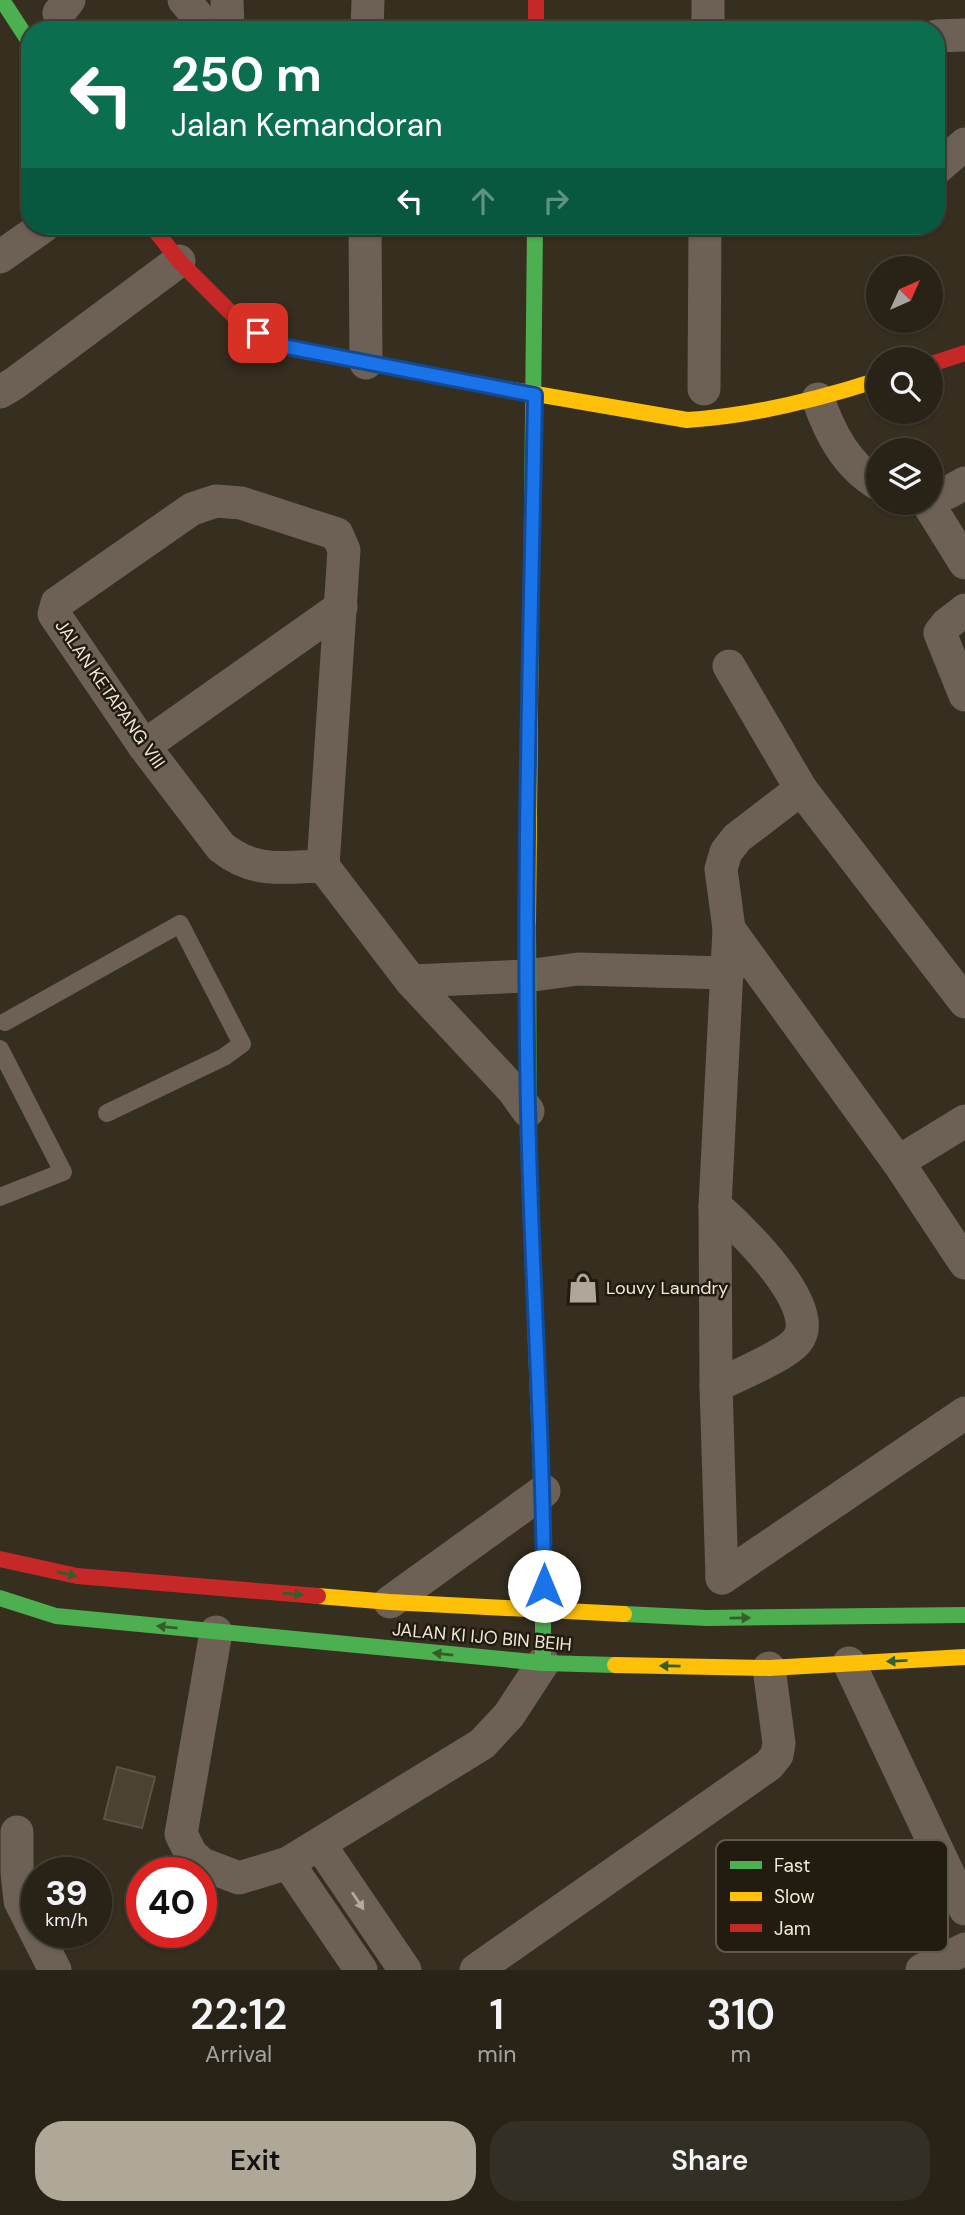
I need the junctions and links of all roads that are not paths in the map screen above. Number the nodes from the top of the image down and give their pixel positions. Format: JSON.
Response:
{"nodes":[{"id":1,"x":2,"y":0,"type":"edge"},
{"id":2,"x":184,"y":0,"type":"edge"},
{"id":3,"x":227,"y":0,"type":"edge"},
{"id":4,"x":368,"y":0,"type":"edge"},
{"id":5,"x":536,"y":0,"type":"edge"},
{"id":6,"x":708,"y":0,"type":"edge"},
{"id":7,"x":202,"y":21,"type":"edge"},
{"id":8,"x":228,"y":21,"type":"edge"},
{"id":9,"x":367,"y":21,"type":"edge"},
{"id":10,"x":536,"y":21,"type":"edge"},
{"id":11,"x":708,"y":21,"type":"edge"},
{"id":12,"x":21,"y":29,"type":"edge"},
{"id":13,"x":965,"y":35,"type":"edge"},
{"id":14,"x":945,"y":36,"type":"edge"},
{"id":15,"x":965,"y":144,"type":"edge"},
{"id":16,"x":945,"y":161,"type":"edge"},
{"id":17,"x":31,"y":235,"type":"edge"},
{"id":18,"x":159,"y":235,"type":"edge"},
{"id":19,"x":365,"y":235,"type":"edge"},
{"id":20,"x":535,"y":235,"type":"edge"},
{"id":21,"x":705,"y":235,"type":"edge"},
{"id":22,"x":0,"y":257,"type":"edge"},
{"id":23,"x":179,"y":261,"type":"junction"},
{"id":24,"x":366,"y":363,"type":"junction"},
{"id":25,"x":866,"y":384,"type":"edge"},
{"id":26,"x":704,"y":389,"type":"dead end"},
{"id":27,"x":0,"y":392,"type":"edge"},
{"id":28,"x":535,"y":395,"type":"junction"},
{"id":29,"x":818,"y":399,"type":"junction"},
{"id":30,"x":866,"y":476,"type":"edge"},
{"id":31,"x":965,"y":483,"type":"edge"},
{"id":32,"x":943,"y":494,"type":"edge"},
{"id":33,"x":934,"y":515,"type":"edge"},
{"id":34,"x":965,"y":564,"type":"edge"},
{"id":35,"x":341,"y":607,"type":"junction"},
{"id":36,"x":965,"y":610,"type":"edge"},
{"id":37,"x":729,"y":666,"type":"dead end"},
{"id":38,"x":965,"y":695,"type":"edge"},
{"id":39,"x":144,"y":746,"type":"junction"},
{"id":40,"x":800,"y":789,"type":"junction"},
{"id":41,"x":323,"y":866,"type":"junction"},
{"id":42,"x":729,"y":929,"type":"junction"},
{"id":43,"x":728,"y":973,"type":"junction"},
{"id":44,"x":526,"y":976,"type":"junction"},
{"id":45,"x":411,"y":981,"type":"junction"},
{"id":46,"x":965,"y":1002,"type":"edge"},
{"id":47,"x":2,"y":1020,"type":"edge"},
{"id":48,"x":0,"y":1049,"type":"edge"},
{"id":49,"x":528,"y":1111,"type":"junction"},
{"id":50,"x":107,"y":1113,"type":"dead end"},
{"id":51,"x":965,"y":1121,"type":"edge"},
{"id":52,"x":898,"y":1162,"type":"junction"},
{"id":53,"x":0,"y":1198,"type":"edge"},
{"id":54,"x":715,"y":1206,"type":"junction"},
{"id":55,"x":965,"y":1263,"type":"edge"},
{"id":56,"x":716,"y":1386,"type":"junction"},
{"id":57,"x":965,"y":1413,"type":"edge"},
{"id":58,"x":544,"y":1490,"type":"junction"},
{"id":59,"x":0,"y":1559,"type":"edge"},
{"id":60,"x":0,"y":1598,"type":"edge"},
{"id":61,"x":390,"y":1602,"type":"junction"},
{"id":62,"x":544,"y":1610,"type":"junction"},
{"id":63,"x":965,"y":1615,"type":"edge"},
{"id":64,"x":216,"y":1632,"type":"junction"},
{"id":65,"x":965,"y":1657,"type":"edge"},
{"id":66,"x":542,"y":1663,"type":"junction"},
{"id":67,"x":849,"y":1663,"type":"junction"},
{"id":68,"x":769,"y":1668,"type":"junction"},
{"id":69,"x":17,"y":1832,"type":"dead end"},
{"id":70,"x":932,"y":1840,"type":"edge"},
{"id":71,"x":320,"y":1845,"type":"junction"},
{"id":72,"x":288,"y":1863,"type":"junction"},
{"id":73,"x":948,"y":1873,"type":"edge"},
{"id":74,"x":965,"y":1909,"type":"edge"},
{"id":75,"x":965,"y":1949,"type":"edge"},
{"id":76,"x":55,"y":1970,"type":"edge"},
{"id":77,"x":361,"y":1970,"type":"edge"},
{"id":78,"x":405,"y":1970,"type":"edge"},
{"id":79,"x":476,"y":1970,"type":"edge"},
{"id":80,"x":922,"y":1970,"type":"edge"}],
"edges":[{"from":1,"to":12,"type":"street"},
{"from":2,"to":7,"type":"street"},
{"from":3,"to":8,"type":"street"},
{"from":4,"to":9,"type":"street"},
{"from":5,"to":10,"type":"street"},
{"from":6,"to":11,"type":"street"},
{"from":13,"to":14,"type":"street"},
{"from":15,"to":16,"type":"street"},
{"from":17,"to":22,"type":"street"},
{"from":18,"to":23,"type":"street"},
{"from":19,"to":24,"type":"street"},
{"from":20,"to":28,"type":"street"},
{"from":21,"to":26,"type":"street"},
{"from":23,"to":24,"type":"street"},
{"from":23,"to":27,"type":"street"},
{"from":24,"to":28,"type":"street"},
{"from":25,"to":29,"type":"street"},
{"from":28,"to":29,"type":"street"},
{"from":28,"to":44,"type":"street"},
{"from":29,"to":30,"type":"street"},
{"from":31,"to":32,"type":"street"},
{"from":33,"to":34,"type":"street"},
{"from":35,"to":39,"type":"street"},
{"from":35,"to":39,"type":"street","name":"JALAN KETAPANG VIII"},
{"from":35,"to":41,"type":"street","name":"JALAN KETAPANG VIII"},
{"from":36,"to":38,"type":"street"},
{"from":37,"to":40,"type":"street"},
{"from":39,"to":41,"type":"street","name":"JALAN KETAPANG VIII"},
{"from":40,"to":42,"type":"street"},
{"from":40,"to":46,"type":"street"},
{"from":41,"to":45,"type":"street"},
{"from":42,"to":43,"type":"street"},
{"from":42,"to":52,"type":"street"},
{"from":43,"to":44,"type":"street"},
{"from":43,"to":54,"type":"street"},
{"from":44,"to":45,"type":"street"},
{"from":44,"to":49,"type":"street"},
{"from":45,"to":49,"type":"street"},
{"from":47,"to":50,"type":"lane"},
{"from":48,"to":53,"type":"lane"},
{"from":49,"to":58,"type":"street"},
{"from":51,"to":52,"type":"street"},
{"from":52,"to":55,"type":"street"},
{"from":54,"to":56,"type":"street"},
{"from":54,"to":56,"type":"street"},
{"from":56,"to":57,"type":"street"},
{"from":58,"to":61,"type":"street"},
{"from":58,"to":62,"type":"street"},
{"from":59,"to":61,"type":"street","name":"JALAN KI IJO BIN BEIH","one_way":true},
{"from":64,"to":60,"type":"street","name":"JALAN KI IJO BIN BEIH","one_way":true},
{"from":61,"to":62,"type":"street","name":"JALAN KI IJO BIN BEIH"},
{"from":62,"to":63,"type":"street","name":"JALAN KI IJO BIN BEIH","one_way":true},
{"from":62,"to":66,"type":"street"},
{"from":66,"to":64,"type":"street","name":"JALAN KI IJO BIN BEIH","one_way":true},
{"from":64,"to":72,"type":"street"},
{"from":65,"to":67,"type":"street","name":"JALAN KI IJO BIN BEIH","one_way":true},
{"from":68,"to":66,"type":"street","name":"JALAN KI IJO BIN BEIH","one_way":true},
{"from":66,"to":71,"type":"street"},
{"from":67,"to":68,"type":"street","name":"JALAN KI IJO BIN BEIH"},
{"from":67,"to":70,"type":"street"},
{"from":68,"to":79,"type":"street"},
{"from":69,"to":76,"type":"street"},
{"from":71,"to":72,"type":"street"},
{"from":71,"to":78,"type":"street","one_way":true},
{"from":72,"to":77,"type":"street"},
{"from":73,"to":74,"type":"street"},
{"from":75,"to":80,"type":"street"}]}
